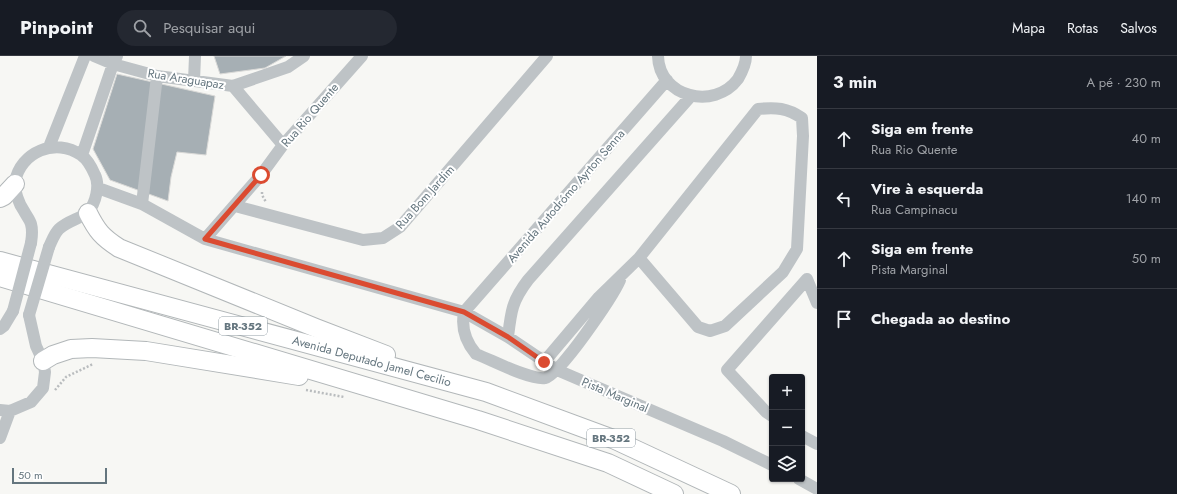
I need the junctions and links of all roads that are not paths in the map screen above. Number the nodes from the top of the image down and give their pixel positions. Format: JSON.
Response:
{"nodes":[{"id":1,"x":85,"y":56,"type":"edge"},
{"id":2,"x":94,"y":56,"type":"edge"},
{"id":3,"x":195,"y":56,"type":"edge"},
{"id":4,"x":304,"y":56,"type":"edge"},
{"id":5,"x":362,"y":56,"type":"edge"},
{"id":6,"x":547,"y":56,"type":"edge"},
{"id":7,"x":658,"y":56,"type":"edge"},
{"id":8,"x":746,"y":56,"type":"edge"},
{"id":9,"x":115,"y":60,"type":"edge"},
{"id":10,"x":157,"y":76,"type":"junction"},
{"id":11,"x":667,"y":80,"type":"junction"},
{"id":12,"x":194,"y":81,"type":"junction"},
{"id":13,"x":233,"y":86,"type":"junction"},
{"id":14,"x":691,"y":96,"type":"junction"},
{"id":15,"x":283,"y":145,"type":"junction"},
{"id":16,"x":50,"y":147,"type":"junction"},
{"id":17,"x":82,"y":155,"type":"junction"},
{"id":18,"x":15,"y":184,"type":"junction"},
{"id":19,"x":98,"y":188,"type":"junction"},
{"id":20,"x":0,"y":198,"type":"edge"},
{"id":21,"x":142,"y":204,"type":"junction"},
{"id":22,"x":235,"y":206,"type":"junction"},
{"id":23,"x":88,"y":213,"type":"junction"},
{"id":24,"x":205,"y":239,"type":"junction"},
{"id":25,"x":639,"y":258,"type":"junction"},
{"id":26,"x":0,"y":260,"type":"edge"},
{"id":27,"x":622,"y":275,"type":"junction"},
{"id":28,"x":0,"y":277,"type":"edge"},
{"id":29,"x":817,"y":303,"type":"edge"},
{"id":30,"x":464,"y":312,"type":"junction"},
{"id":31,"x":582,"y":315,"type":"junction"},
{"id":32,"x":594,"y":322,"type":"junction"},
{"id":33,"x":0,"y":329,"type":"edge"},
{"id":34,"x":508,"y":337,"type":"junction"},
{"id":35,"x":43,"y":361,"type":"junction"},
{"id":36,"x":544,"y":362,"type":"junction"},
{"id":37,"x":557,"y":370,"type":"junction"},
{"id":38,"x":486,"y":392,"type":"junction"},
{"id":39,"x":5,"y":411,"type":"edge"},
{"id":40,"x":769,"y":414,"type":"edge"},
{"id":41,"x":478,"y":420,"type":"junction"},
{"id":42,"x":0,"y":438,"type":"edge"},
{"id":43,"x":805,"y":438,"type":"edge"},
{"id":44,"x":817,"y":444,"type":"edge"},
{"id":45,"x":769,"y":464,"type":"edge"},
{"id":46,"x":804,"y":482,"type":"edge"},
{"id":47,"x":817,"y":489,"type":"edge"},
{"id":48,"x":674,"y":494,"type":"edge"},
{"id":49,"x":731,"y":494,"type":"edge"}],
"edges":[{"from":1,"to":16,"type":"street"},
{"from":2,"to":9,"type":"street","name":"Rua Araguapaz"},
{"from":3,"to":12,"type":"street"},
{"from":4,"to":13,"type":"street","name":"Rua Araguapaz"},
{"from":5,"to":15,"type":"street","name":"Rua Rio Quente"},
{"from":6,"to":22,"type":"street","name":"Rua Bom Jardim"},
{"from":7,"to":11,"type":"street"},
{"from":8,"to":14,"type":"street"},
{"from":9,"to":10,"type":"street","name":"Rua Araguapaz"},
{"from":9,"to":17,"type":"street"},
{"from":10,"to":12,"type":"street","name":"Rua Araguapaz"},
{"from":10,"to":21,"type":"street"},
{"from":11,"to":14,"type":"street"},
{"from":11,"to":30,"type":"street","name":"Avenida Autodrómo Ayrton Senna"},
{"from":12,"to":13,"type":"street","name":"Rua Araguapaz"},
{"from":13,"to":15,"type":"street","name":"Rua Araguapaz"},
{"from":14,"to":34,"type":"street"},
{"from":15,"to":22,"type":"street","name":"Rua Rio Quente"},
{"from":16,"to":17,"type":"street"},
{"from":16,"to":18,"type":"street"},
{"from":17,"to":19,"type":"street"},
{"from":18,"to":20,"type":"highway"},
{"from":18,"to":33,"type":"street","bridge":true},
{"from":19,"to":21,"type":"street","name":"Pista Marginal"},
{"from":19,"to":23,"type":"street"},
{"from":21,"to":24,"type":"street","name":"Pista Marginal"},
{"from":22,"to":24,"type":"street","name":"Rua Rio Quente"},
{"from":23,"to":35,"type":"street","bridge":true},
{"from":23,"to":38,"type":"highway"},
{"from":24,"to":30,"type":"street","name":"Pista Marginal"},
{"from":25,"to":25,"type":"street"},
{"from":25,"to":27,"type":"street"},
{"from":26,"to":38,"type":"highway","name":"Avenida Deputado Jamel Cecilio","number":"BR-352"},
{"from":27,"to":31,"type":"street"},
{"from":27,"to":32,"type":"street"},
{"from":28,"to":41,"type":"highway","name":"Avenida Deputado Jamel Cecilio","number":"BR-352"},
{"from":29,"to":40,"type":"street"},
{"from":30,"to":34,"type":"street","name":"Pista Marginal"},
{"from":30,"to":37,"type":"street"},
{"from":31,"to":32,"type":"street"},
{"from":31,"to":36,"type":"street"},
{"from":32,"to":37,"type":"street"},
{"from":34,"to":36,"type":"street","name":"Pista Marginal"},
{"from":35,"to":39,"type":"street"},
{"from":35,"to":41,"type":"highway"},
{"from":36,"to":37,"type":"street","name":"Pista Marginal"},
{"from":37,"to":45,"type":"street","name":"Pista Marginal"},
{"from":38,"to":49,"type":"highway","name":"Avenida Deputado Jamel Cecilio","number":"BR-352"},
{"from":39,"to":42,"type":"street"},
{"from":41,"to":48,"type":"highway","name":"Avenida Deputado Jamel Cecilio","number":"BR-352"},
{"from":43,"to":44,"type":"street"},
{"from":46,"to":47,"type":"street"}]}
